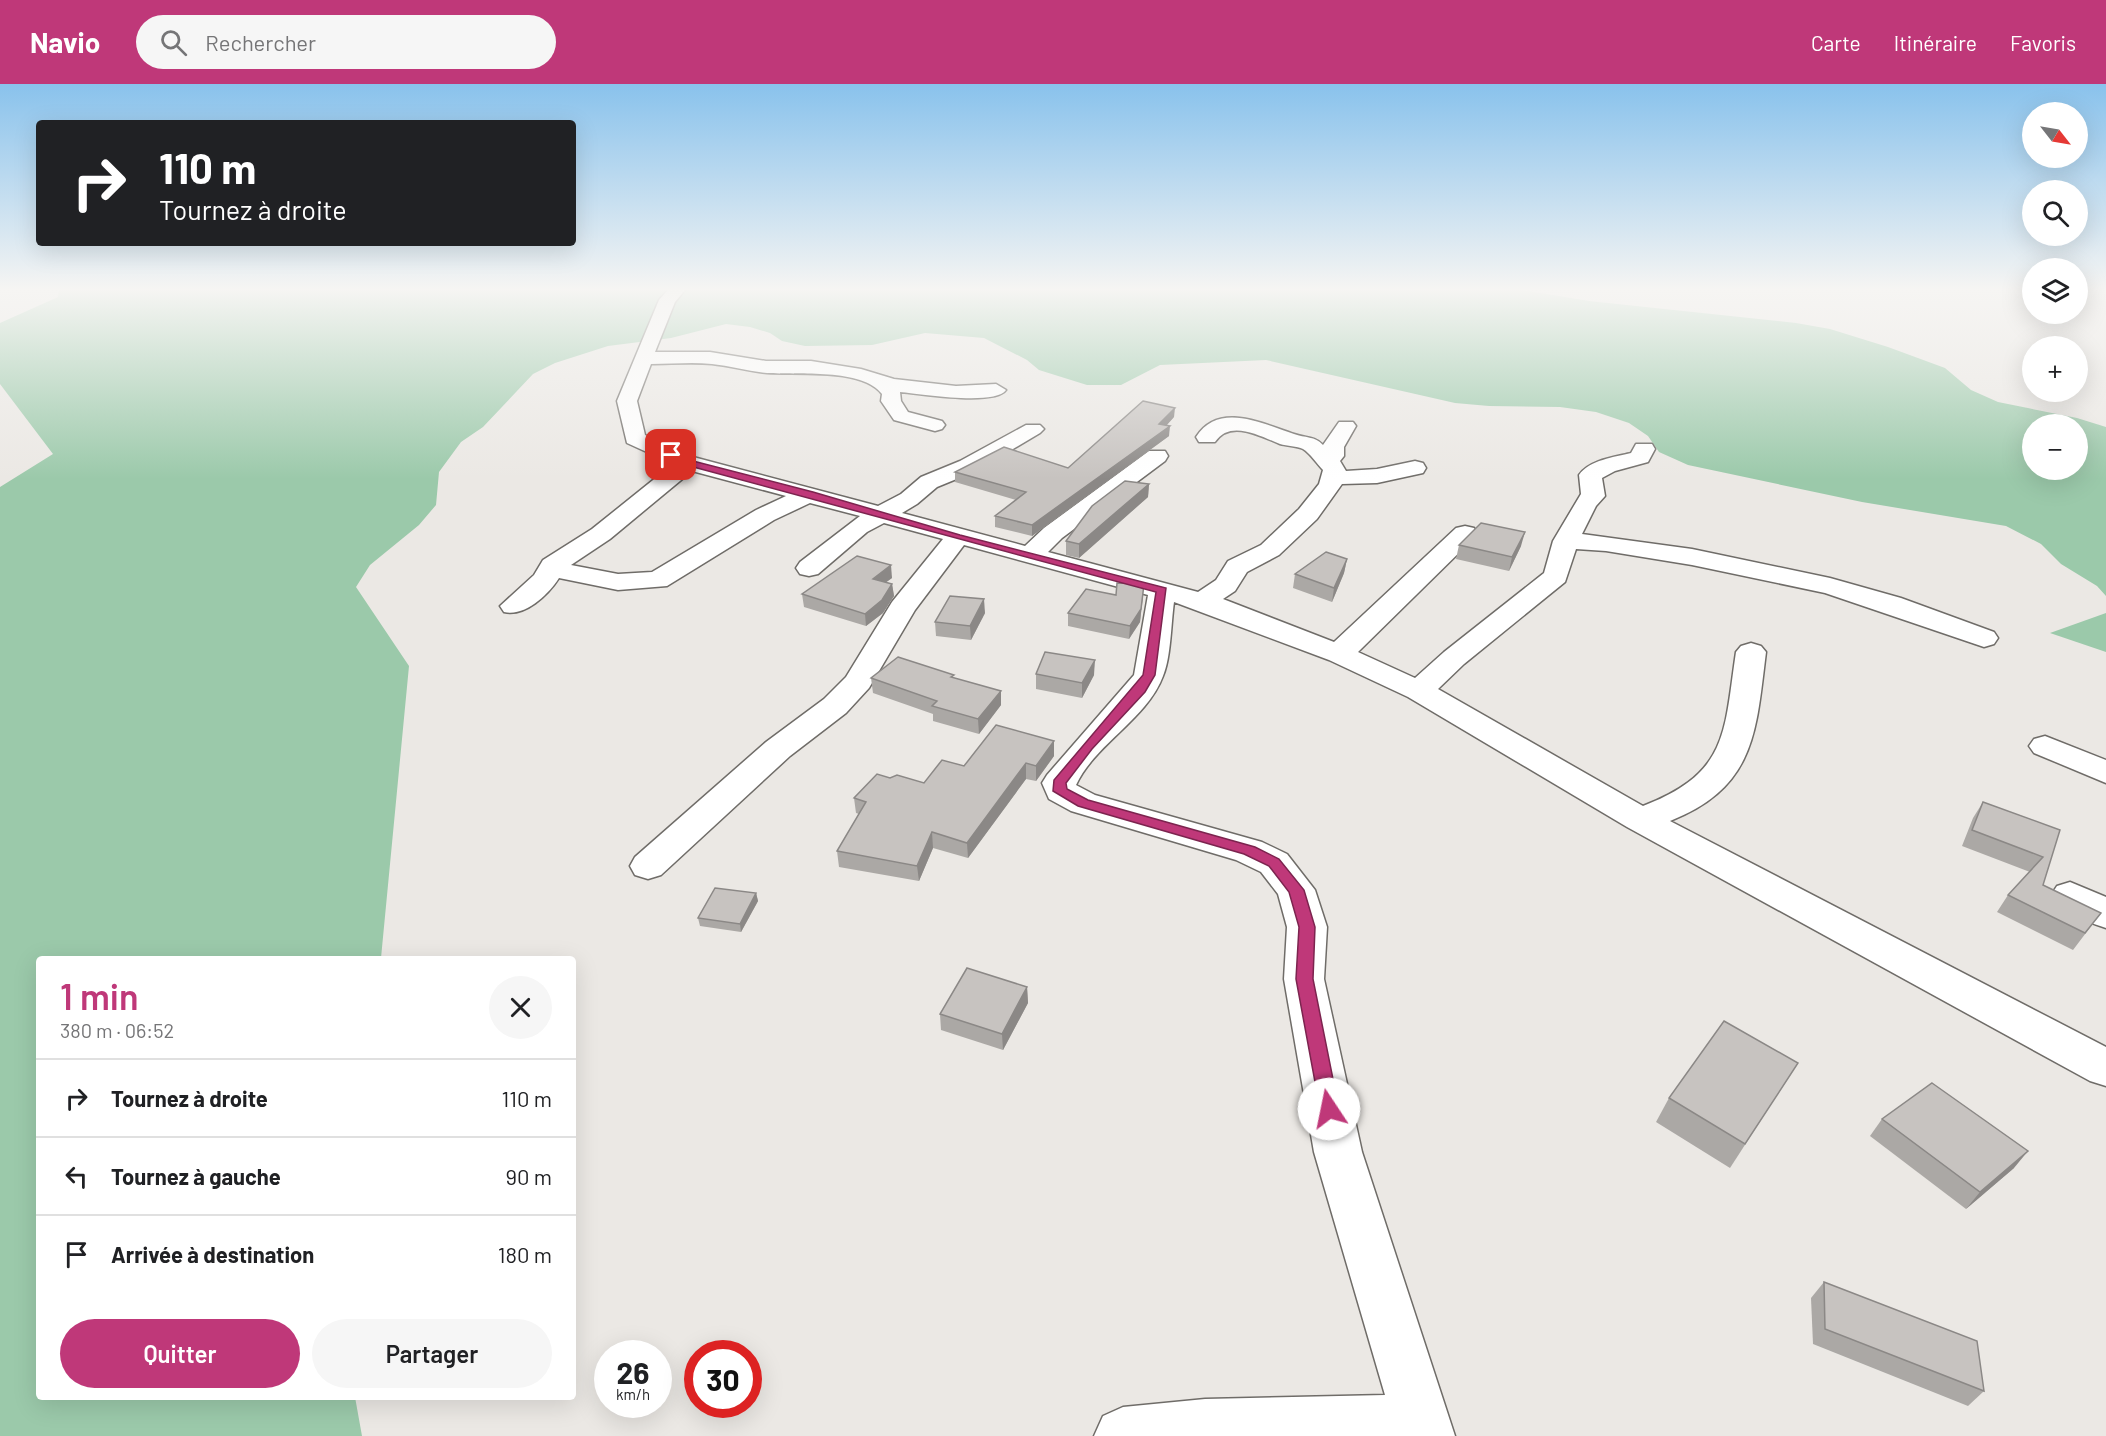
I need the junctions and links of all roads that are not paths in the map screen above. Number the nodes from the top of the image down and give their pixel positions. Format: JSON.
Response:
{"nodes":[{"id":1,"x":646,"y":353,"type":"edge"},
{"id":2,"x":644,"y":358,"type":"junction"},
{"id":3,"x":791,"y":368,"type":"junction"},
{"id":4,"x":884,"y":384,"type":"junction"},
{"id":5,"x":776,"y":385,"type":"dead end"},
{"id":6,"x":996,"y":390,"type":"dead end"},
{"id":7,"x":934,"y":425,"type":"dead end"},
{"id":8,"x":1346,"y":426,"type":"dead end"},
{"id":9,"x":1033,"y":429,"type":"dead end"},
{"id":10,"x":1207,"y":437,"type":"dead end"},
{"id":11,"x":1644,"y":449,"type":"dead end"},
{"id":12,"x":1157,"y":456,"type":"dead end"},
{"id":13,"x":689,"y":463,"type":"junction"},
{"id":14,"x":1415,"y":468,"type":"dead end"},
{"id":15,"x":1330,"y":469,"type":"junction"},
{"id":16,"x":809,"y":494,"type":"junction"},
{"id":17,"x":878,"y":514,"type":"junction"},
{"id":18,"x":1465,"y":533,"type":"dead end"},
{"id":19,"x":957,"y":537,"type":"junction"},
{"id":20,"x":1566,"y":541,"type":"junction"},
{"id":21,"x":1029,"y":556,"type":"junction"},
{"id":22,"x":552,"y":566,"type":"junction"},
{"id":23,"x":809,"y":568,"type":"dead end"},
{"id":24,"x":1162,"y":591,"type":"junction"},
{"id":25,"x":1202,"y":601,"type":"junction"},
{"id":26,"x":514,"y":606,"type":"dead end"},
{"id":27,"x":1984,"y":638,"type":"dead end"},
{"id":28,"x":1751,"y":652,"type":"dead end"},
{"id":29,"x":1339,"y":654,"type":"junction"},
{"id":30,"x":1419,"y":691,"type":"junction"},
{"id":31,"x":2045,"y":746,"type":"dead end"},
{"id":32,"x":2106,"y":773,"type":"edge"},
{"id":33,"x":1639,"y":819,"type":"junction"},
{"id":34,"x":648,"y":866,"type":"dead end"},
{"id":35,"x":2070,"y":895,"type":"edge"},
{"id":36,"x":2106,"y":914,"type":"edge"},
{"id":37,"x":2106,"y":1068,"type":"edge"},
{"id":38,"x":1424,"y":1429,"type":"edge"},
{"id":39,"x":1123,"y":1436,"type":"edge"}],
"edges":[{"from":1,"to":2,"type":"street"},
{"from":2,"to":3,"type":"street"},
{"from":2,"to":13,"type":"street"},
{"from":3,"to":4,"type":"street"},
{"from":3,"to":5,"type":"street"},
{"from":4,"to":6,"type":"street"},
{"from":4,"to":7,"type":"street"},
{"from":8,"to":15,"type":"street"},
{"from":9,"to":17,"type":"street"},
{"from":10,"to":15,"type":"street"},
{"from":11,"to":20,"type":"street"},
{"from":12,"to":21,"type":"street"},
{"from":13,"to":16,"type":"street"},
{"from":13,"to":22,"type":"street"},
{"from":14,"to":15,"type":"street"},
{"from":15,"to":25,"type":"street"},
{"from":16,"to":17,"type":"street"},
{"from":16,"to":22,"type":"street"},
{"from":17,"to":19,"type":"street"},
{"from":17,"to":23,"type":"street"},
{"from":18,"to":29,"type":"street"},
{"from":19,"to":21,"type":"street"},
{"from":19,"to":34,"type":"street"},
{"from":20,"to":27,"type":"street"},
{"from":20,"to":30,"type":"street"},
{"from":21,"to":24,"type":"street"},
{"from":22,"to":26,"type":"street"},
{"from":24,"to":25,"type":"street"},
{"from":24,"to":38,"type":"street"},
{"from":25,"to":29,"type":"street"},
{"from":28,"to":33,"type":"street"},
{"from":29,"to":30,"type":"street"},
{"from":30,"to":33,"type":"street"},
{"from":31,"to":32,"type":"street"},
{"from":33,"to":37,"type":"street"},
{"from":35,"to":36,"type":"street"},
{"from":38,"to":39,"type":"street"}]}
